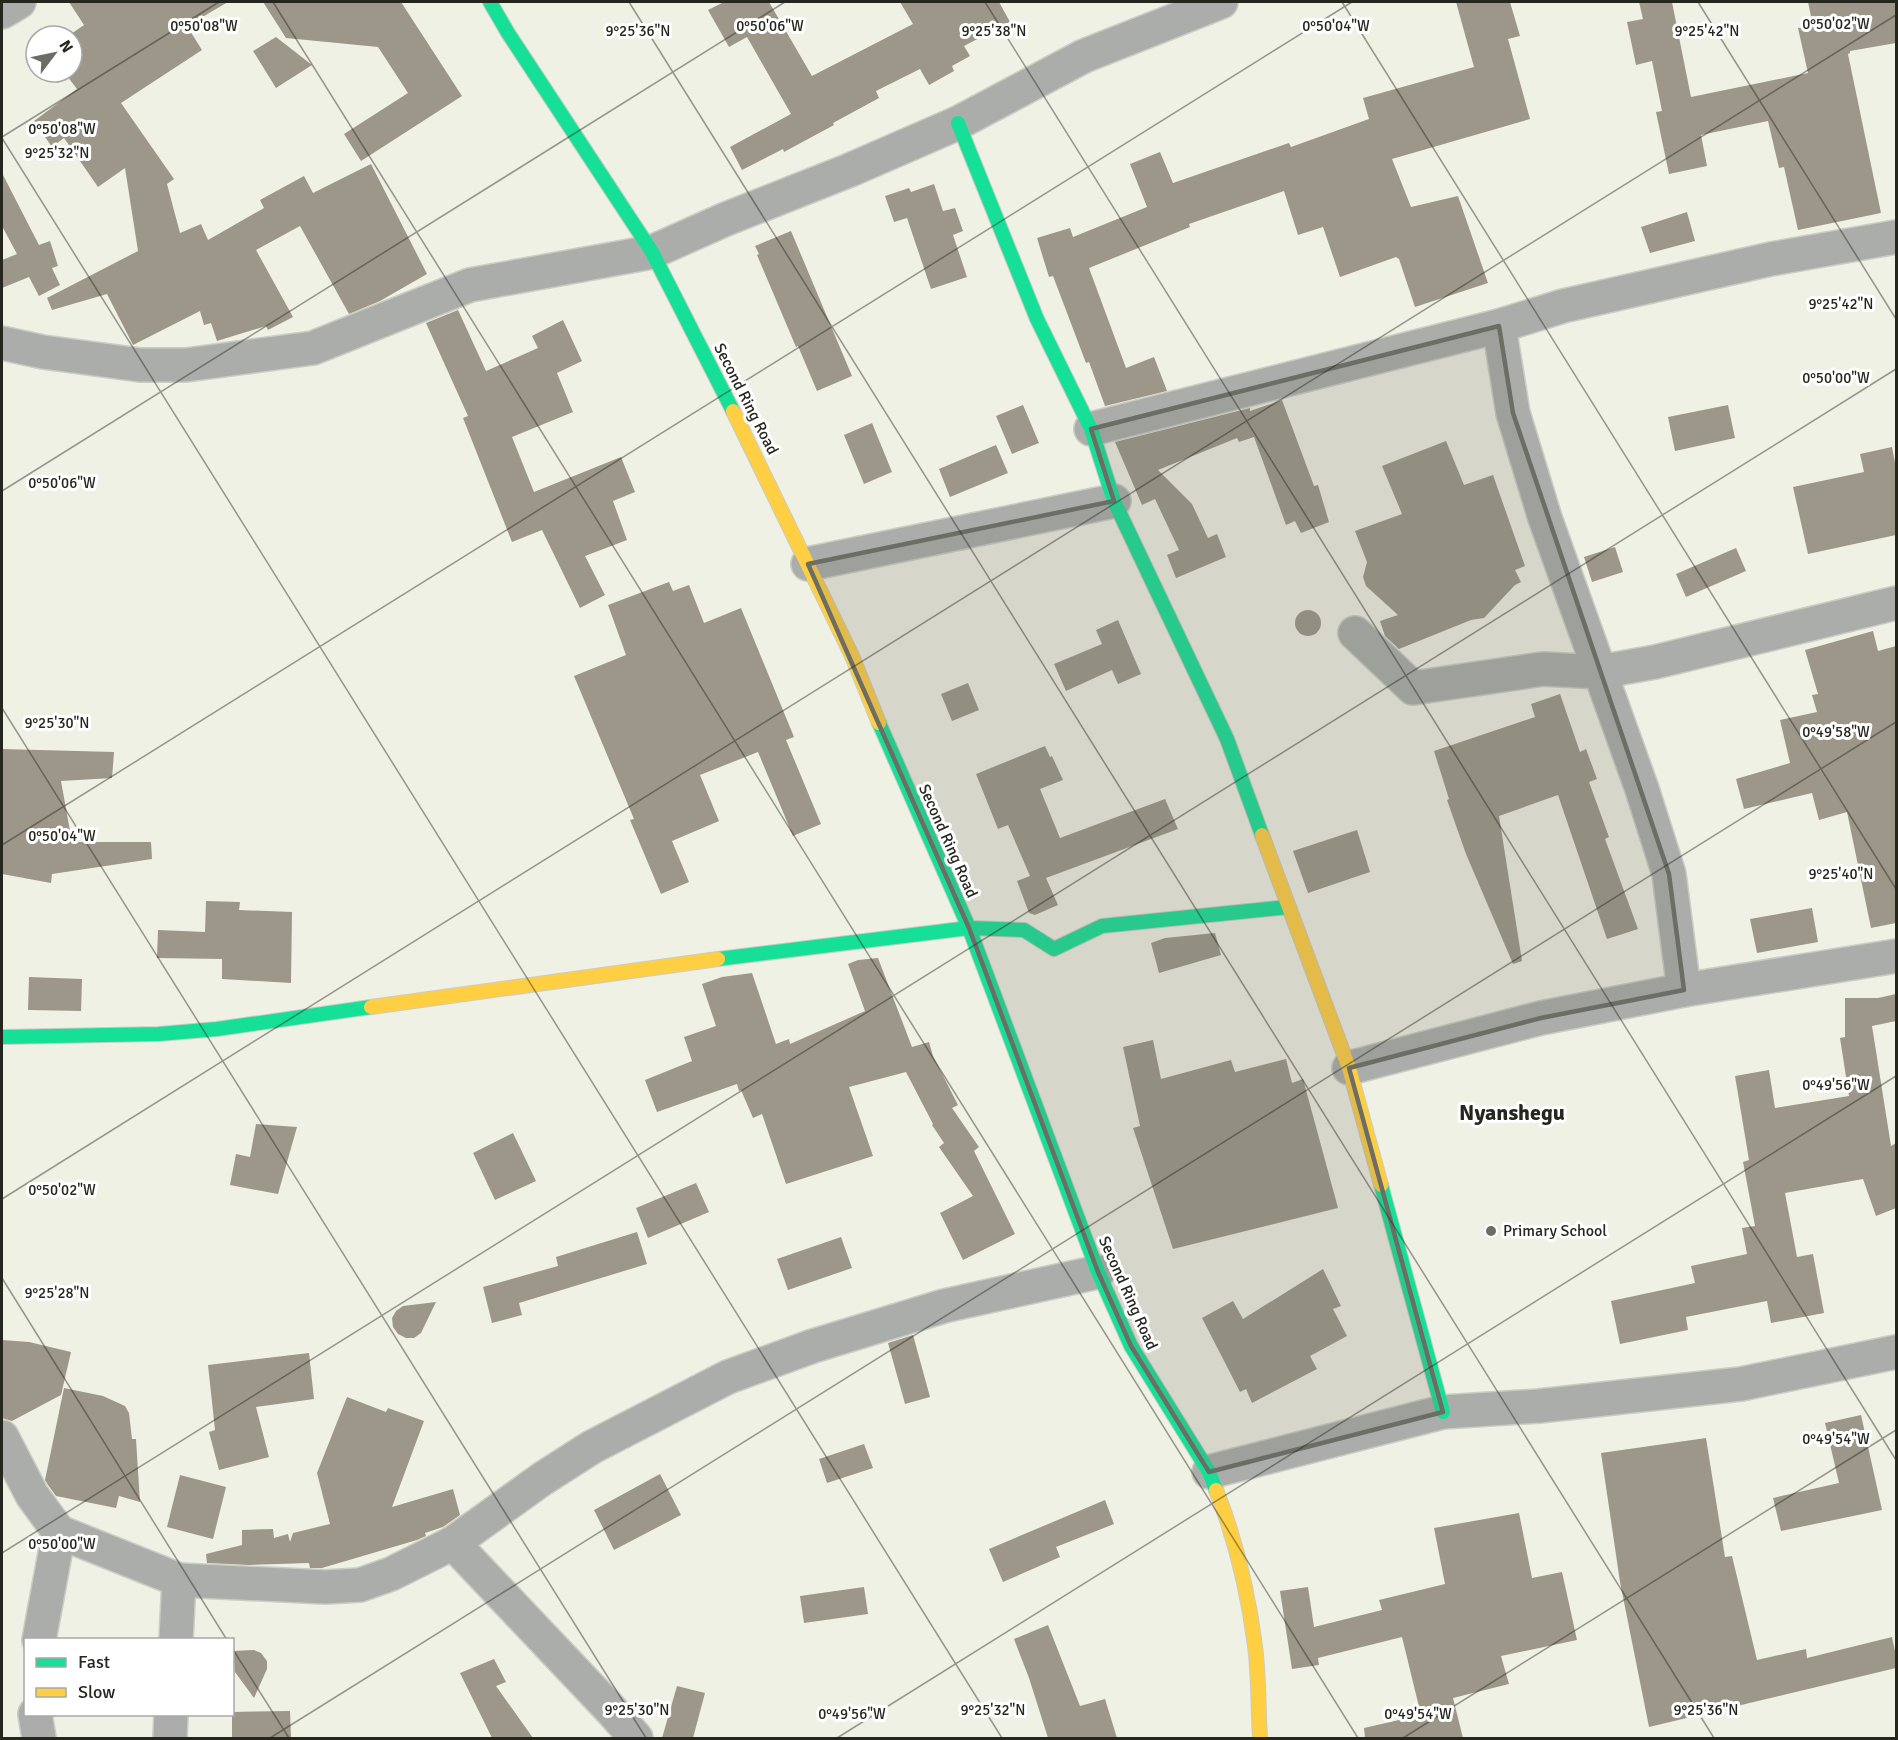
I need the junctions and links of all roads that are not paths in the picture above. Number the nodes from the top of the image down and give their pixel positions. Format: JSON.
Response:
{"nodes":[{"id":1,"x":20,"y":2,"type":"edge"},
{"id":2,"x":490,"y":2,"type":"edge"},
{"id":3,"x":1221,"y":2,"type":"edge"},
{"id":4,"x":2,"y":12,"type":"edge"},
{"id":5,"x":958,"y":123,"type":"junction"},
{"id":6,"x":1896,"y":237,"type":"edge"},
{"id":7,"x":652,"y":252,"type":"junction"},
{"id":8,"x":1499,"y":326,"type":"junction"},
{"id":9,"x":2,"y":343,"type":"edge"},
{"id":10,"x":1091,"y":429,"type":"junction"},
{"id":11,"x":1114,"y":501,"type":"junction"},
{"id":12,"x":808,"y":564,"type":"junction"},
{"id":13,"x":1896,"y":603,"type":"edge"},
{"id":14,"x":1355,"y":633,"type":"dead end"},
{"id":15,"x":1599,"y":672,"type":"junction"},
{"id":16,"x":1288,"y":907,"type":"junction"},
{"id":17,"x":969,"y":927,"type":"junction"},
{"id":18,"x":1896,"y":956,"type":"edge"},
{"id":19,"x":1684,"y":990,"type":"junction"},
{"id":20,"x":2,"y":1037,"type":"edge"},
{"id":21,"x":1349,"y":1068,"type":"junction"},
{"id":22,"x":1098,"y":1272,"type":"junction"},
{"id":23,"x":1896,"y":1352,"type":"edge"},
{"id":24,"x":1443,"y":1412,"type":"junction"},
{"id":25,"x":2,"y":1437,"type":"edge"},
{"id":26,"x":1209,"y":1472,"type":"junction"},
{"id":27,"x":59,"y":1532,"type":"junction"},
{"id":28,"x":453,"y":1543,"type":"junction"},
{"id":29,"x":179,"y":1580,"type":"junction"},
{"id":30,"x":39,"y":1638,"type":"edge"},
{"id":31,"x":176,"y":1638,"type":"edge"},
{"id":32,"x":34,"y":1716,"type":"edge"},
{"id":33,"x":171,"y":1716,"type":"edge"},
{"id":34,"x":39,"y":1738,"type":"edge"},
{"id":35,"x":170,"y":1738,"type":"edge"},
{"id":36,"x":636,"y":1738,"type":"edge"},
{"id":37,"x":1260,"y":1738,"type":"edge"}],
"edges":[{"from":1,"to":4,"type":"street"},
{"from":2,"to":7,"type":"street","name":"Second Ring Road"},
{"from":3,"to":5,"type":"street"},
{"from":5,"to":7,"type":"street"},
{"from":5,"to":10,"type":"street"},
{"from":6,"to":8,"type":"street"},
{"from":7,"to":9,"type":"street"},
{"from":7,"to":12,"type":"street","name":"Second Ring Road"},
{"from":8,"to":10,"type":"street"},
{"from":8,"to":15,"type":"street"},
{"from":10,"to":11,"type":"street"},
{"from":11,"to":12,"type":"street"},
{"from":11,"to":16,"type":"street"},
{"from":12,"to":17,"type":"street","name":"Second Ring Road"},
{"from":13,"to":15,"type":"street"},
{"from":14,"to":15,"type":"street"},
{"from":15,"to":19,"type":"street"},
{"from":16,"to":17,"type":"street"},
{"from":16,"to":21,"type":"street"},
{"from":17,"to":20,"type":"street"},
{"from":17,"to":22,"type":"street","name":"Second Ring Road"},
{"from":18,"to":19,"type":"street"},
{"from":19,"to":21,"type":"street"},
{"from":21,"to":24,"type":"street"},
{"from":22,"to":26,"type":"street","name":"Second Ring Road"},
{"from":22,"to":28,"type":"street"},
{"from":23,"to":24,"type":"street"},
{"from":24,"to":26,"type":"street"},
{"from":25,"to":27,"type":"street"},
{"from":26,"to":37,"type":"street","name":"Second Ring Road"},
{"from":27,"to":29,"type":"street"},
{"from":27,"to":30,"type":"street"},
{"from":28,"to":29,"type":"street"},
{"from":28,"to":36,"type":"street"},
{"from":29,"to":31,"type":"street"},
{"from":32,"to":34,"type":"street"},
{"from":33,"to":35,"type":"street"}]}
